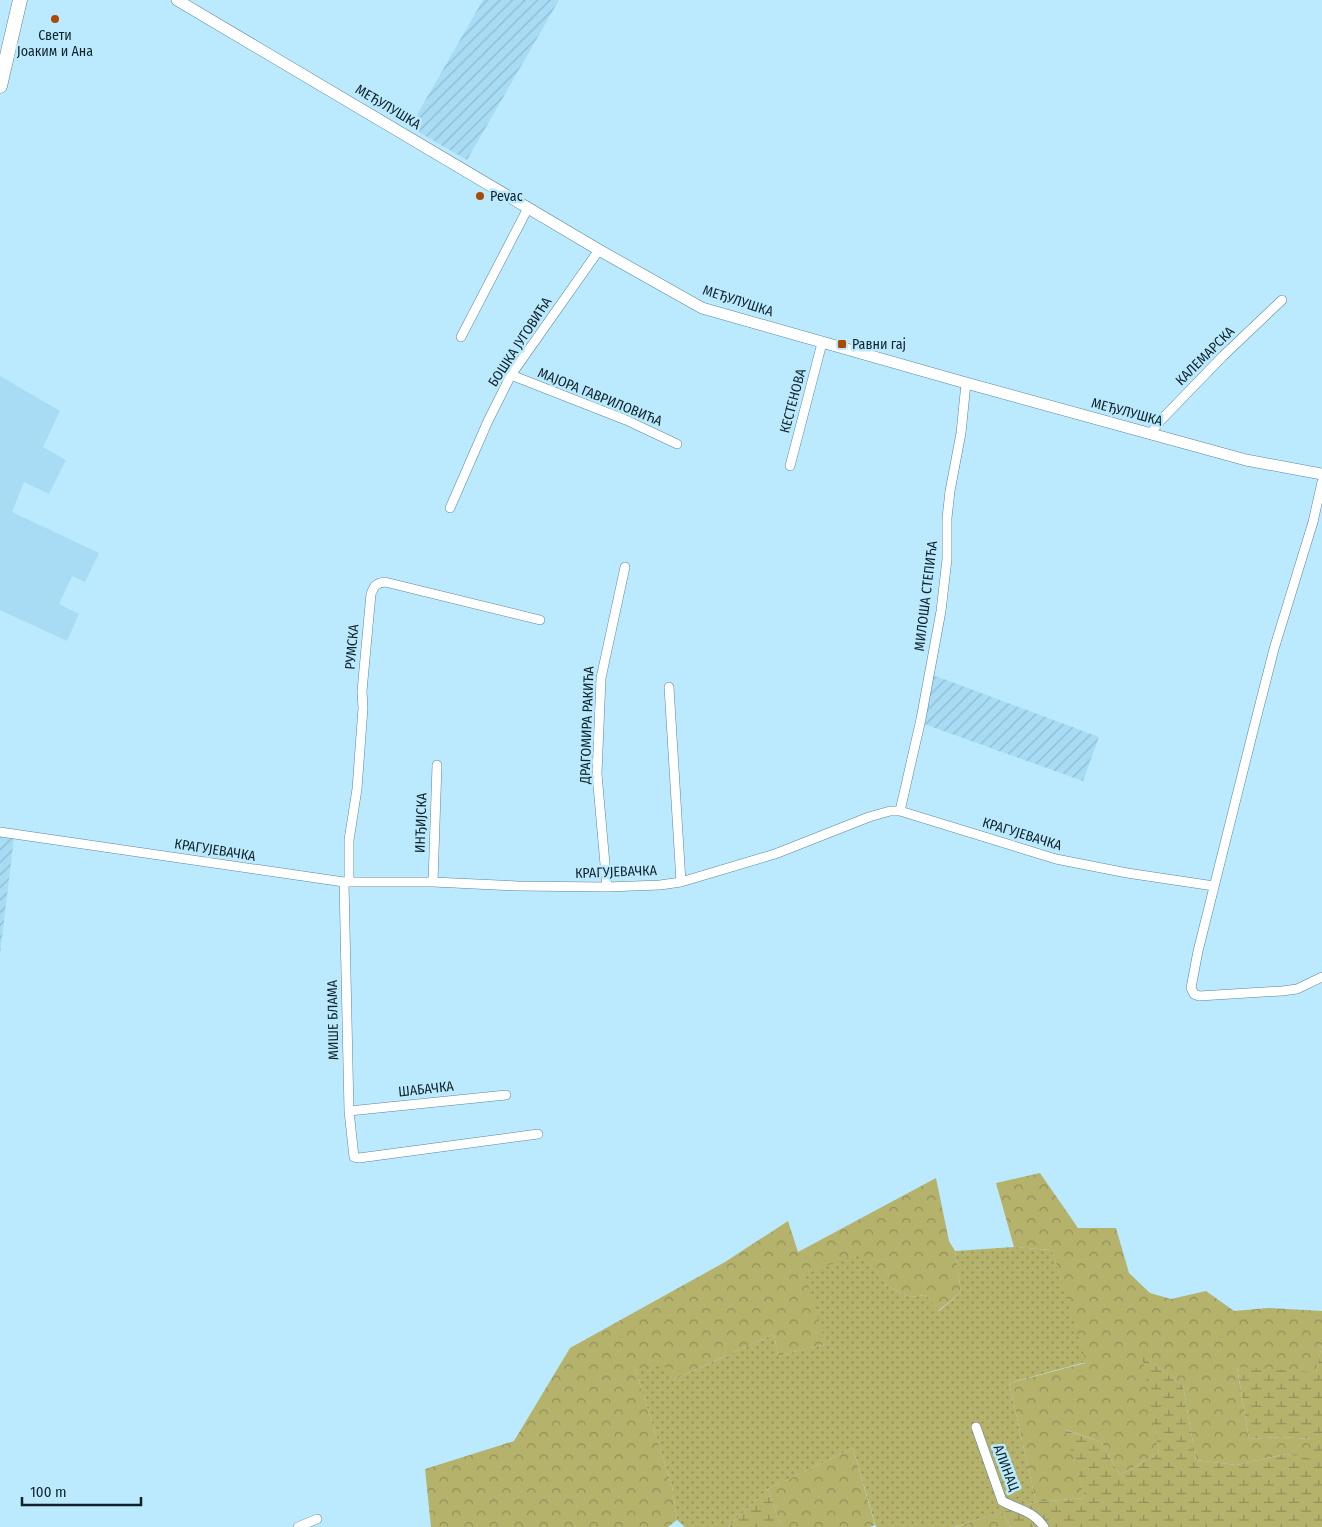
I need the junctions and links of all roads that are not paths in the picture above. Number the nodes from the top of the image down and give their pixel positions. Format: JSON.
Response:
{"nodes":[{"id":1,"x":20,"y":0,"type":"edge"},
{"id":2,"x":177,"y":0,"type":"edge"},
{"id":3,"x":0,"y":86,"type":"edge"},
{"id":4,"x":528,"y":208,"type":"junction"},
{"id":5,"x":598,"y":250,"type":"junction"},
{"id":6,"x":1282,"y":300,"type":"dead end"},
{"id":7,"x":461,"y":337,"type":"dead end"},
{"id":8,"x":822,"y":343,"type":"junction"},
{"id":9,"x":511,"y":376,"type":"junction"},
{"id":10,"x":966,"y":383,"type":"junction"},
{"id":11,"x":1150,"y":434,"type":"junction"},
{"id":12,"x":677,"y":444,"type":"dead end"},
{"id":13,"x":790,"y":466,"type":"dead end"},
{"id":14,"x":1322,"y":474,"type":"edge"},
{"id":15,"x":1322,"y":482,"type":"edge"},
{"id":16,"x":450,"y":508,"type":"dead end"},
{"id":17,"x":624,"y":567,"type":"dead end"},
{"id":18,"x":540,"y":620,"type":"dead end"},
{"id":19,"x":669,"y":687,"type":"dead end"},
{"id":20,"x":437,"y":765,"type":"dead end"},
{"id":21,"x":900,"y":811,"type":"junction"},
{"id":22,"x":0,"y":832,"type":"edge"},
{"id":23,"x":346,"y":882,"type":"junction"},
{"id":24,"x":433,"y":882,"type":"junction"},
{"id":25,"x":680,"y":882,"type":"junction"},
{"id":26,"x":1214,"y":886,"type":"junction"},
{"id":27,"x":607,"y":887,"type":"junction"},
{"id":28,"x":1322,"y":977,"type":"edge"},
{"id":29,"x":506,"y":1095,"type":"dead end"},
{"id":30,"x":349,"y":1111,"type":"junction"},
{"id":31,"x":538,"y":1134,"type":"dead end"},
{"id":32,"x":976,"y":1427,"type":"dead end"},
{"id":33,"x":317,"y":1519,"type":"dead end"},
{"id":34,"x":298,"y":1527,"type":"edge"},
{"id":35,"x":1044,"y":1527,"type":"edge"}],
"edges":[{"from":1,"to":3,"type":"main road"},
{"from":2,"to":4,"type":"street","name":"МЕЂУЛУШКА"},
{"from":4,"to":5,"type":"street","name":"МЕЂУЛУШКА"},
{"from":4,"to":7,"type":"street"},
{"from":5,"to":8,"type":"street","name":"МЕЂУЛУШКА"},
{"from":5,"to":9,"type":"street","name":"БОШКА ЈУГОВИЋА"},
{"from":6,"to":11,"type":"street","name":"КАЛЕМАРСКА"},
{"from":8,"to":10,"type":"street","name":"МЕЂУЛУШКА"},
{"from":8,"to":13,"type":"street","name":"КЕСТЕНОВА"},
{"from":9,"to":12,"type":"street","name":"МАЈОРА ГАВРИЛОВИЋА"},
{"from":9,"to":16,"type":"street","name":"БОШКА ЈУГОВИЋА"},
{"from":10,"to":11,"type":"street","name":"МЕЂУЛУШКА"},
{"from":10,"to":21,"type":"street","name":"МИЛОША СТЕПИЋА"},
{"from":11,"to":14,"type":"street","name":"МЕЂУЛУШКА"},
{"from":15,"to":26,"type":"street"},
{"from":17,"to":27,"type":"street","name":"ДРАГОМИРА РАКИЋА"},
{"from":18,"to":23,"type":"street","name":"РУМСКА"},
{"from":19,"to":25,"type":"street"},
{"from":20,"to":24,"type":"street","name":"ИНЂИЈСКА"},
{"from":21,"to":25,"type":"street","name":"КРАГУЈЕВАЧКА"},
{"from":21,"to":26,"type":"street","name":"КРАГУЈЕВАЧКА"},
{"from":22,"to":23,"type":"street","name":"КРАГУЈЕВАЧКА"},
{"from":23,"to":24,"type":"street","name":"КРАГУЈЕВАЧКА"},
{"from":23,"to":30,"type":"street","name":"МИШЕ БЛАМА"},
{"from":24,"to":27,"type":"street","name":"КРАГУЈЕВАЧКА"},
{"from":25,"to":27,"type":"street","name":"КРАГУЈЕВАЧКА"},
{"from":26,"to":28,"type":"street"},
{"from":29,"to":30,"type":"street","name":"ШАБАЧКА"},
{"from":30,"to":31,"type":"street","name":"МИШЕ БЛАМА"},
{"from":32,"to":35,"type":"street","name":"АЛИНАЦ"},
{"from":33,"to":34,"type":"street"}]}
